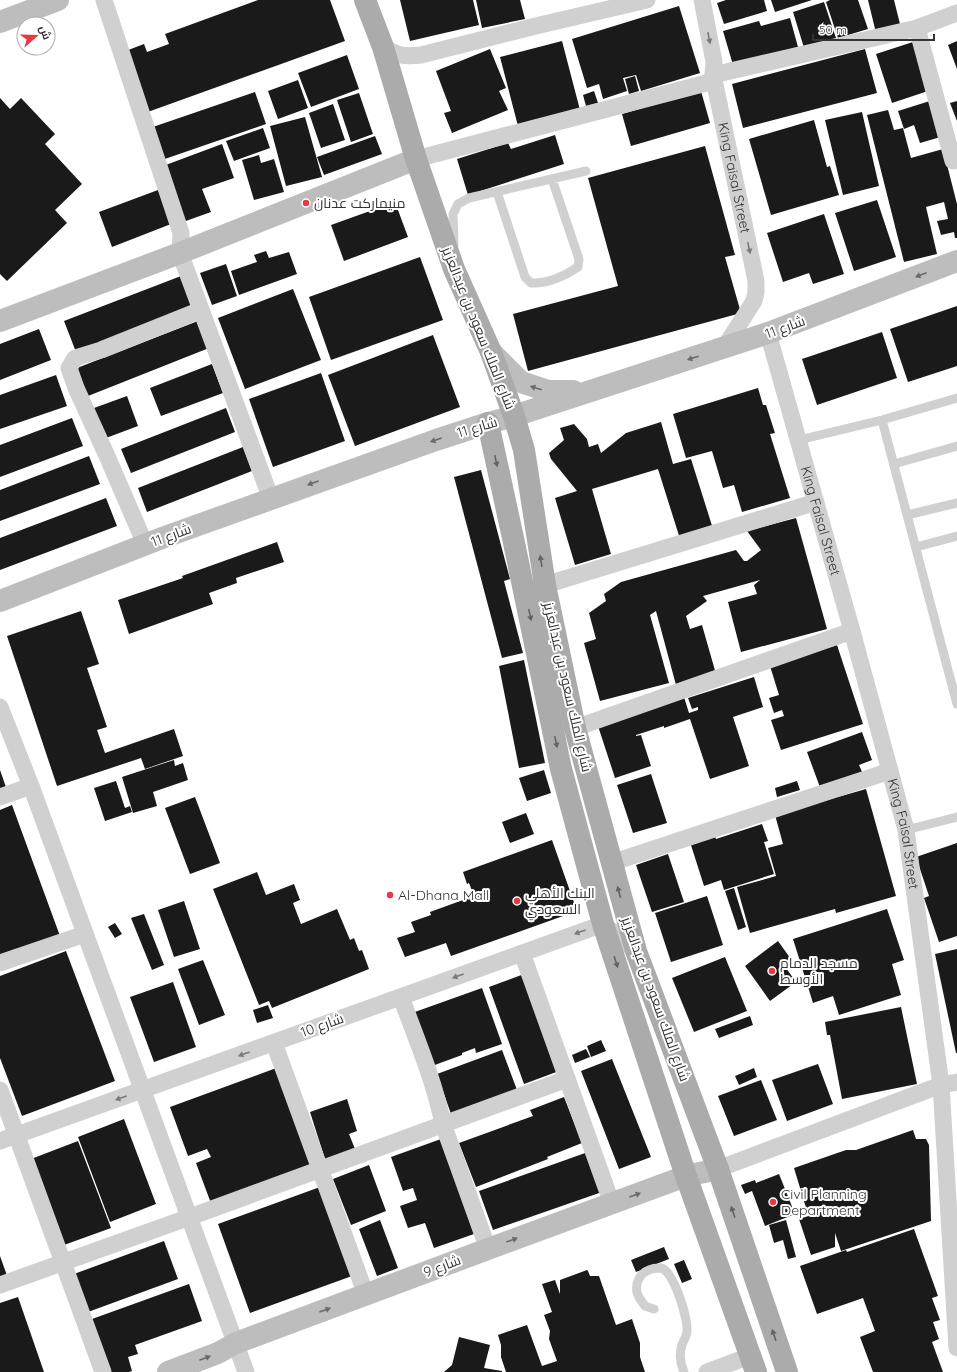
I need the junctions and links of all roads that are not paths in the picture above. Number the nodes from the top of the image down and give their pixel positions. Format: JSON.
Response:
{"nodes":[{"id":1,"x":58,"y":0,"type":"edge"},
{"id":2,"x":104,"y":0,"type":"edge"},
{"id":3,"x":365,"y":0,"type":"edge"},
{"id":4,"x":647,"y":0,"type":"edge"},
{"id":5,"x":702,"y":0,"type":"edge"},
{"id":6,"x":957,"y":13,"type":"edge"},
{"id":7,"x":0,"y":22,"type":"edge"},
{"id":8,"x":917,"y":28,"type":"junction"},
{"id":9,"x":383,"y":47,"type":"junction"},
{"id":10,"x":713,"y":78,"type":"junction"},
{"id":11,"x":416,"y":158,"type":"junction"},
{"id":12,"x":953,"y":161,"type":"dead end"},
{"id":13,"x":586,"y":171,"type":"dead end"},
{"id":14,"x":552,"y":178,"type":"junction"},
{"id":15,"x":497,"y":192,"type":"junction"},
{"id":16,"x":180,"y":253,"type":"junction"},
{"id":17,"x":957,"y":261,"type":"edge"},
{"id":18,"x":454,"y":269,"type":"junction"},
{"id":19,"x":201,"y":310,"type":"junction"},
{"id":20,"x":0,"y":320,"type":"edge"},
{"id":21,"x":768,"y":333,"type":"junction"},
{"id":22,"x":724,"y":348,"type":"junction"},
{"id":23,"x":491,"y":352,"type":"junction"},
{"id":24,"x":588,"y":392,"type":"junction"},
{"id":25,"x":957,"y":398,"type":"edge"},
{"id":26,"x":514,"y":416,"type":"junction"},
{"id":27,"x":882,"y":420,"type":"junction"},
{"id":28,"x":488,"y":423,"type":"junction"},
{"id":29,"x":799,"y":440,"type":"junction"},
{"id":30,"x":957,"y":446,"type":"edge"},
{"id":31,"x":894,"y":464,"type":"junction"},
{"id":32,"x":271,"y":499,"type":"junction"},
{"id":33,"x":816,"y":502,"type":"junction"},
{"id":34,"x":957,"y":503,"type":"edge"},
{"id":35,"x":907,"y":515,"type":"junction"},
{"id":36,"x":957,"y":536,"type":"edge"},
{"id":37,"x":145,"y":544,"type":"junction"},
{"id":38,"x":916,"y":547,"type":"junction"},
{"id":39,"x":545,"y":585,"type":"junction"},
{"id":40,"x":0,"y":601,"type":"edge"},
{"id":41,"x":852,"y":631,"type":"junction"},
{"id":42,"x":957,"y":665,"type":"edge"},
{"id":43,"x":948,"y":668,"type":"junction"},
{"id":44,"x":957,"y":704,"type":"edge"},
{"id":45,"x":0,"y":708,"type":"edge"},
{"id":46,"x":575,"y":728,"type":"junction"},
{"id":47,"x":890,"y":771,"type":"junction"},
{"id":48,"x":31,"y":786,"type":"junction"},
{"id":49,"x":0,"y":797,"type":"edge"},
{"id":50,"x":957,"y":818,"type":"edge"},
{"id":51,"x":906,"y":830,"type":"junction"},
{"id":52,"x":611,"y":863,"type":"junction"},
{"id":53,"x":603,"y":924,"type":"junction"},
{"id":54,"x":85,"y":934,"type":"junction"},
{"id":55,"x":636,"y":951,"type":"junction"},
{"id":56,"x":522,"y":953,"type":"junction"},
{"id":57,"x":0,"y":963,"type":"edge"},
{"id":58,"x":401,"y":997,"type":"junction"},
{"id":59,"x":274,"y":1042,"type":"junction"},
{"id":60,"x":567,"y":1079,"type":"junction"},
{"id":61,"x":949,"y":1083,"type":"edge"},
{"id":62,"x":0,"y":1090,"type":"edge"},
{"id":63,"x":142,"y":1090,"type":"junction"},
{"id":64,"x":444,"y":1124,"type":"junction"},
{"id":65,"x":16,"y":1135,"type":"junction"},
{"id":66,"x":0,"y":1141,"type":"edge"},
{"id":67,"x":320,"y":1169,"type":"junction"},
{"id":68,"x":718,"y":1169,"type":"junction"},
{"id":69,"x":686,"y":1176,"type":"junction"},
{"id":70,"x":612,"y":1204,"type":"junction"},
{"id":71,"x":953,"y":1214,"type":"edge"},
{"id":72,"x":190,"y":1217,"type":"junction"},
{"id":73,"x":488,"y":1249,"type":"junction"},
{"id":74,"x":63,"y":1264,"type":"junction"},
{"id":75,"x":0,"y":1285,"type":"edge"},
{"id":76,"x":366,"y":1295,"type":"junction"},
{"id":77,"x":654,"y":1309,"type":"dead end"},
{"id":78,"x":236,"y":1343,"type":"junction"},
{"id":79,"x":957,"y":1348,"type":"edge"},
{"id":80,"x":753,"y":1364,"type":"edge"},
{"id":81,"x":103,"y":1372,"type":"edge"},
{"id":82,"x":168,"y":1372,"type":"edge"},
{"id":83,"x":246,"y":1372,"type":"edge"},
{"id":84,"x":684,"y":1372,"type":"edge"},
{"id":85,"x":707,"y":1372,"type":"edge"},
{"id":86,"x":787,"y":1372,"type":"edge"}],
"edges":[{"from":1,"to":7,"type":"street"},
{"from":2,"to":16,"type":"street"},
{"from":3,"to":9,"type":"main road","name":"شارع الملك سعود بن عبدالعزيز"},
{"from":4,"to":9,"type":"street"},
{"from":5,"to":10,"type":"street","name":"King Faisal Street","one_way":true},
{"from":6,"to":8,"type":"street"},
{"from":8,"to":10,"type":"street"},
{"from":8,"to":12,"type":"street"},
{"from":9,"to":11,"type":"main road","name":"شارع الملك سعود بن عبدالعزيز"},
{"from":10,"to":11,"type":"street"},
{"from":10,"to":22,"type":"street","name":"King Faisal Street","one_way":true},
{"from":11,"to":16,"type":"street"},
{"from":11,"to":18,"type":"main road","name":"شارع الملك سعود بن عبدالعزيز"},
{"from":13,"to":14,"type":"lane"},
{"from":14,"to":15,"type":"lane"},
{"from":14,"to":15,"type":"lane"},
{"from":15,"to":18,"type":"lane"},
{"from":16,"to":19,"type":"street"},
{"from":16,"to":20,"type":"street"},
{"from":17,"to":21,"type":"street","name":"شارع 11","one_way":true},
{"from":18,"to":23,"type":"main road","name":"شارع الملك سعود بن عبدالعزيز"},
{"from":19,"to":32,"type":"street"},
{"from":19,"to":37,"type":"street"},
{"from":21,"to":22,"type":"street","name":"شارع 11"},
{"from":21,"to":29,"type":"street","name":"King Faisal Street"},
{"from":22,"to":24,"type":"street","name":"شارع 11","one_way":true},
{"from":24,"to":23,"type":"street","one_way":true},
{"from":23,"to":26,"type":"main road","name":"شارع الملك سعود بن عبدالعزيز"},
{"from":24,"to":26,"type":"street","name":"شارع 11"},
{"from":25,"to":27,"type":"lane"},
{"from":26,"to":28,"type":"street","name":"شارع 11"},
{"from":39,"to":26,"type":"main road","name":"شارع الملك سعود بن عبدالعزيز","one_way":true},
{"from":27,"to":29,"type":"lane"},
{"from":27,"to":31,"type":"lane"},
{"from":28,"to":32,"type":"street","name":"شارع 11","one_way":true},
{"from":28,"to":53,"type":"main road","name":"شارع الملك سعود بن عبدالعزيز","one_way":true},
{"from":29,"to":33,"type":"street","name":"King Faisal Street"},
{"from":30,"to":31,"type":"lane"},
{"from":31,"to":35,"type":"lane"},
{"from":32,"to":37,"type":"street","name":"شارع 11"},
{"from":33,"to":39,"type":"street"},
{"from":33,"to":41,"type":"street","name":"King Faisal Street"},
{"from":34,"to":35,"type":"lane"},
{"from":35,"to":38,"type":"lane"},
{"from":36,"to":38,"type":"lane"},
{"from":37,"to":40,"type":"street","name":"شارع 11"},
{"from":38,"to":43,"type":"lane"},
{"from":39,"to":46,"type":"main road","name":"شارع الملك سعود بن عبدالعزيز"},
{"from":41,"to":46,"type":"street"},
{"from":41,"to":47,"type":"street","name":"King Faisal Street"},
{"from":42,"to":43,"type":"lane"},
{"from":43,"to":44,"type":"lane"},
{"from":45,"to":48,"type":"street"},
{"from":46,"to":52,"type":"main road","name":"شارع الملك سعود بن عبدالعزيز"},
{"from":47,"to":51,"type":"street","name":"King Faisal Street"},
{"from":47,"to":52,"type":"street"},
{"from":48,"to":49,"type":"street"},
{"from":48,"to":54,"type":"street"},
{"from":50,"to":51,"type":"lane"},
{"from":51,"to":61,"type":"street","name":"King Faisal Street"},
{"from":55,"to":52,"type":"main road","name":"شارع الملك سعود بن عبدالعزيز","one_way":true},
{"from":53,"to":55,"type":"street"},
{"from":53,"to":56,"type":"street","name":"شارع 10","one_way":true},
{"from":53,"to":69,"type":"main road","name":"شارع الملك سعود بن عبدالعزيز","one_way":true},
{"from":54,"to":57,"type":"street"},
{"from":54,"to":63,"type":"street"},
{"from":55,"to":68,"type":"main road","name":"شارع الملك سعود بن عبدالعزيز"},
{"from":56,"to":58,"type":"street","name":"شارع 10","one_way":true},
{"from":56,"to":60,"type":"street"},
{"from":58,"to":59,"type":"street","name":"شارع 10"},
{"from":58,"to":64,"type":"street"},
{"from":59,"to":63,"type":"street","name":"شارع 10","one_way":true},
{"from":59,"to":67,"type":"street"},
{"from":60,"to":64,"type":"street"},
{"from":60,"to":70,"type":"street"},
{"from":61,"to":68,"type":"street"},
{"from":61,"to":71,"type":"street","name":"King Faisal Street"},
{"from":62,"to":65,"type":"street"},
{"from":63,"to":65,"type":"street","name":"شارع 10","one_way":true},
{"from":63,"to":72,"type":"street"},
{"from":64,"to":67,"type":"street"},
{"from":64,"to":73,"type":"street"},
{"from":65,"to":66,"type":"street","name":"شارع 10"},
{"from":65,"to":74,"type":"street"},
{"from":67,"to":72,"type":"street"},
{"from":67,"to":76,"type":"street"},
{"from":68,"to":69,"type":"street","name":"شارع 9"},
{"from":86,"to":68,"type":"main road","name":"شارع الملك سعود بن عبدالعزيز","one_way":true},
{"from":70,"to":69,"type":"street","name":"شارع 9","one_way":true},
{"from":69,"to":80,"type":"main road","name":"شارع الملك سعود بن عبدالعزيز"},
{"from":73,"to":70,"type":"street","name":"شارع 9","one_way":true},
{"from":71,"to":79,"type":"street","name":"King Faisal Street"},
{"from":72,"to":74,"type":"street"},
{"from":72,"to":78,"type":"street"},
{"from":73,"to":76,"type":"street","name":"شارع 9"},
{"from":74,"to":75,"type":"street"},
{"from":74,"to":81,"type":"street"},
{"from":78,"to":76,"type":"street","name":"شارع 9","one_way":true},
{"from":77,"to":84,"type":"lane"},
{"from":82,"to":78,"type":"street","name":"شارع 9","one_way":true},
{"from":78,"to":83,"type":"street"},
{"from":80,"to":85,"type":"street"}]}
